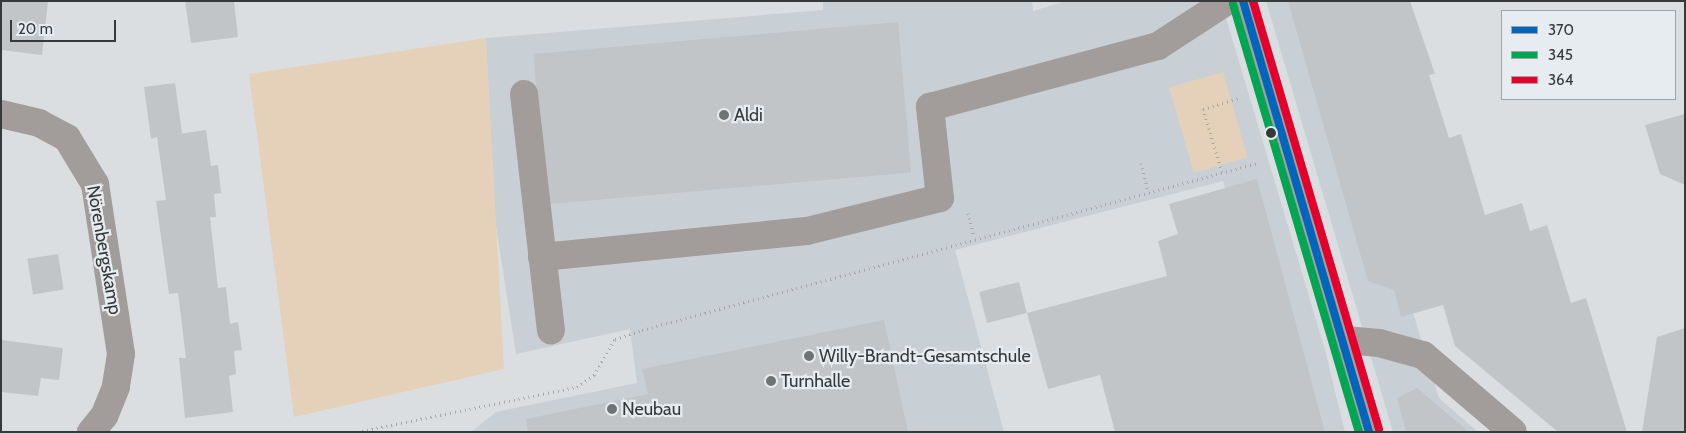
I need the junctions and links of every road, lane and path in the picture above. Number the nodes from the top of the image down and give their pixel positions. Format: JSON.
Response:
{"nodes":[{"id":1,"x":1227,"y":1,"type":"edge"},
{"id":2,"x":1243,"y":1,"type":"edge"},
{"id":3,"x":524,"y":94,"type":"dead end"},
{"id":4,"x":1241,"y":97,"type":"dead end"},
{"id":5,"x":1,"y":114,"type":"edge"},
{"id":6,"x":1260,"y":162,"type":"dead end"},
{"id":7,"x":1141,"y":163,"type":"dead end"},
{"id":8,"x":1222,"y":172,"type":"junction"},
{"id":9,"x":1148,"y":191,"type":"junction"},
{"id":10,"x":967,"y":209,"type":"dead end"},
{"id":11,"x":974,"y":237,"type":"junction"},
{"id":12,"x":542,"y":257,"type":"junction"},
{"id":13,"x":552,"y":330,"type":"dead end"},
{"id":14,"x":1345,"y":340,"type":"junction"},
{"id":15,"x":91,"y":432,"type":"edge"},
{"id":16,"x":356,"y":432,"type":"edge"},
{"id":17,"x":1369,"y":432,"type":"edge"},
{"id":18,"x":1513,"y":432,"type":"edge"}],
"edges":[{"from":1,"to":12,"type":"street"},
{"from":2,"to":14,"type":"main road"},
{"from":3,"to":12,"type":"street"},
{"from":4,"to":8,"type":"path"},
{"from":5,"to":15,"type":"street","name":"Nörenbergskamp"},
{"from":6,"to":8,"type":"path"},
{"from":7,"to":9,"type":"path"},
{"from":8,"to":9,"type":"path"},
{"from":9,"to":11,"type":"path"},
{"from":10,"to":11,"type":"path"},
{"from":11,"to":16,"type":"path"},
{"from":12,"to":13,"type":"street"},
{"from":14,"to":17,"type":"main road"},
{"from":14,"to":18,"type":"street"}]}
